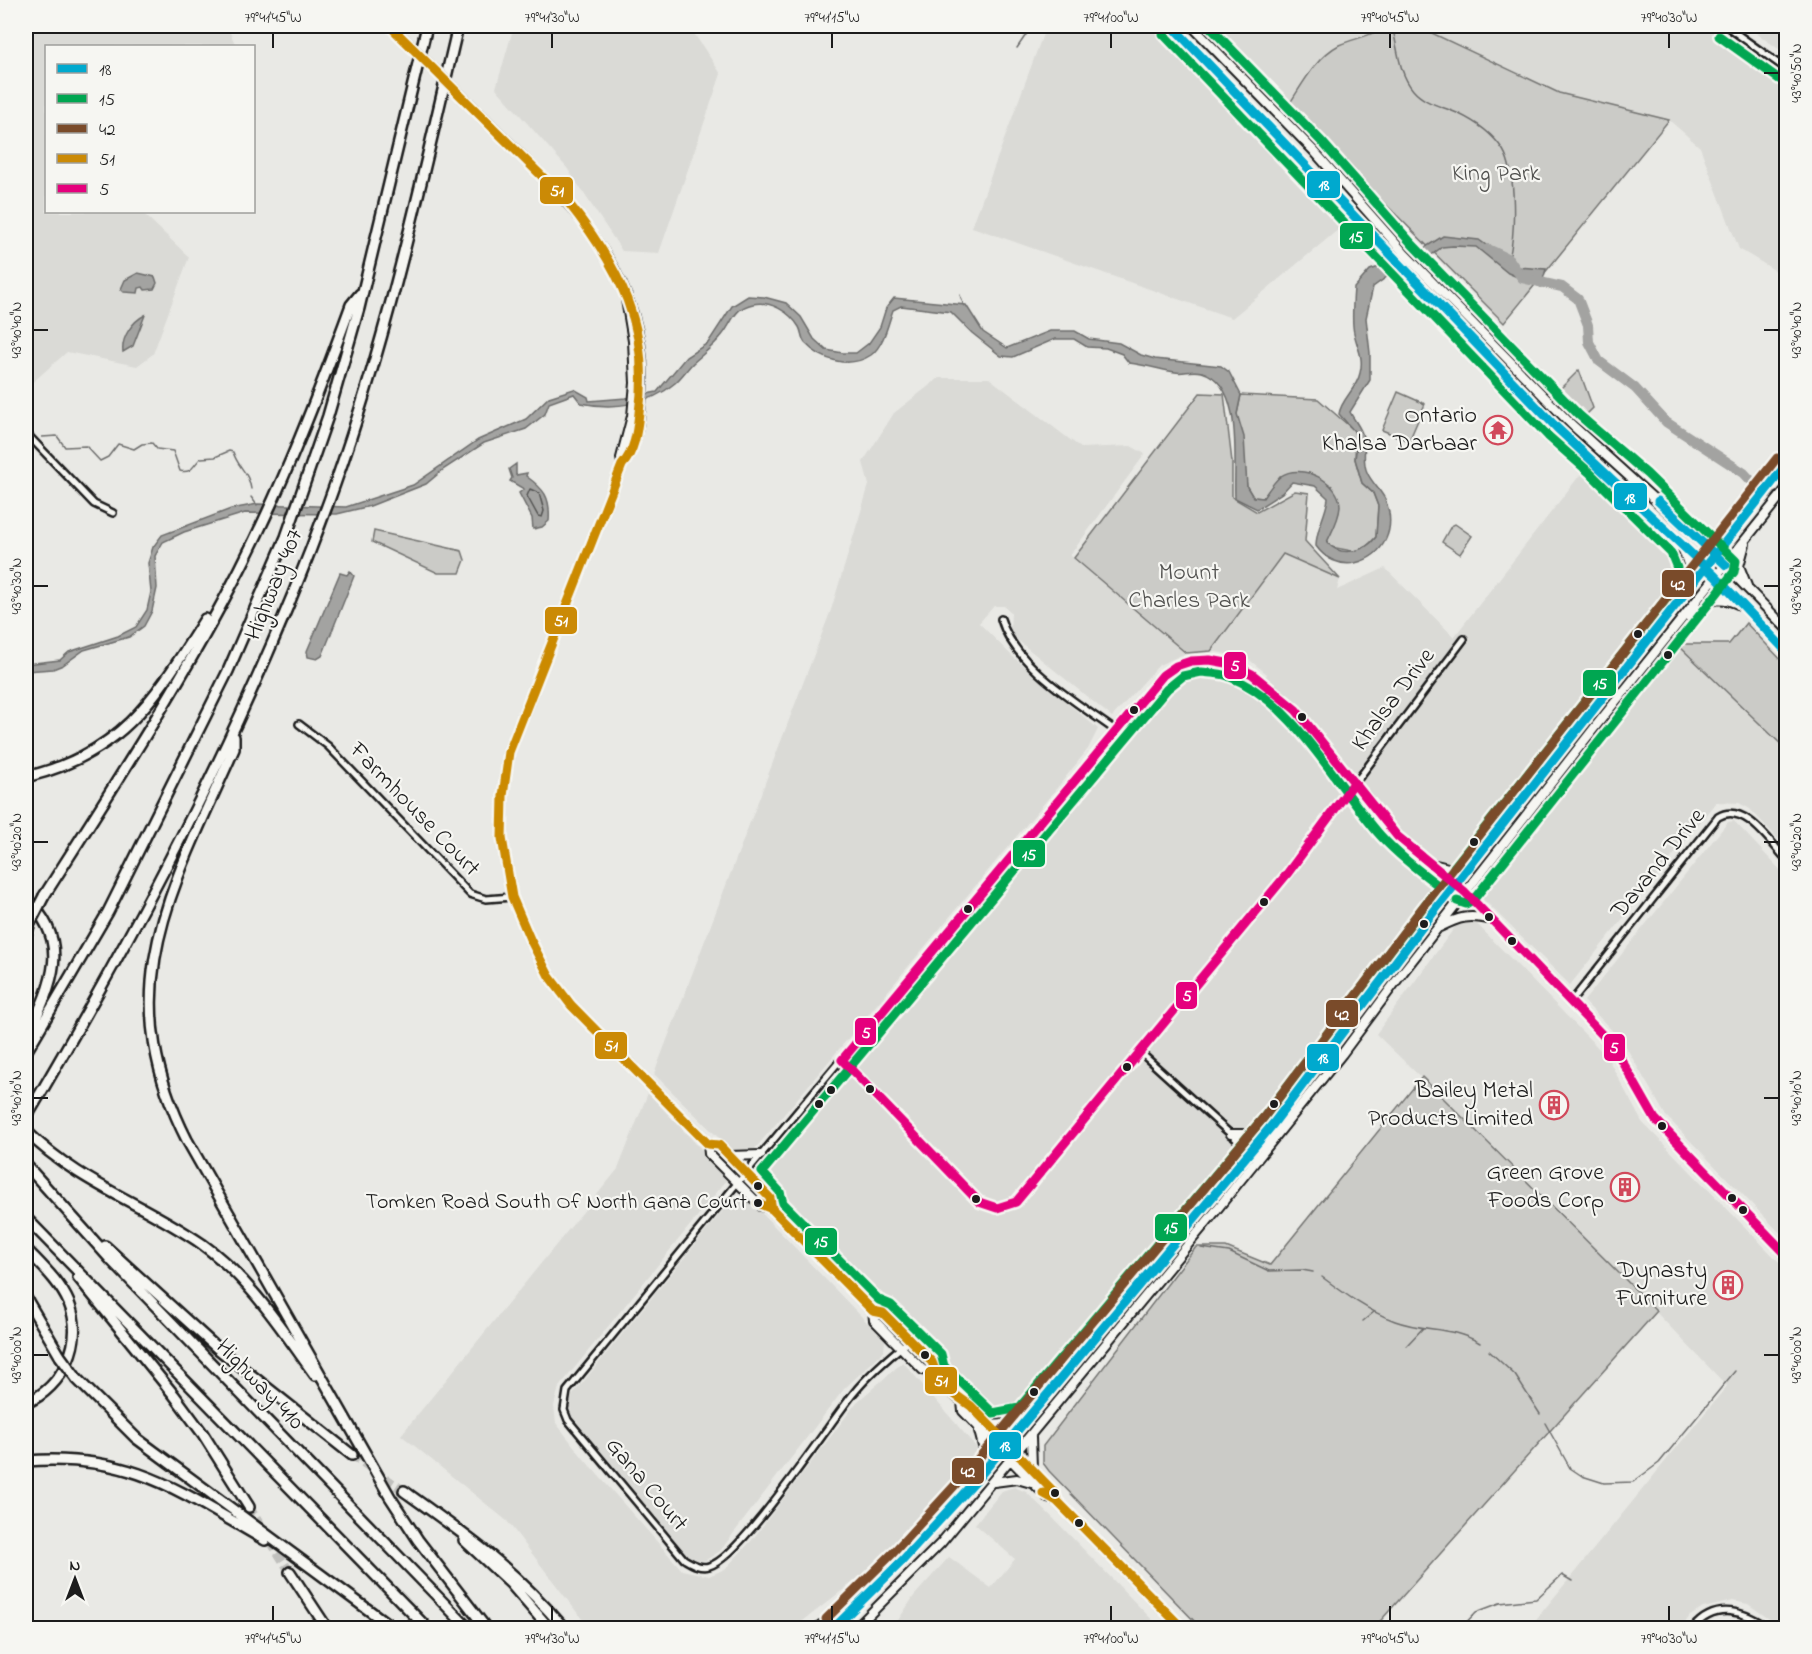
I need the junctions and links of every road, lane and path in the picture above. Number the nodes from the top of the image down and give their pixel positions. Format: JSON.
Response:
{"nodes":[{"id":1,"x":427,"y":26,"type":"edge"},
{"id":2,"x":458,"y":26,"type":"edge"},
{"id":3,"x":1172,"y":26,"type":"edge"},
{"id":4,"x":1726,"y":26,"type":"edge"},
{"id":5,"x":392,"y":27,"type":"edge"},
{"id":6,"x":1196,"y":28,"type":"edge"},
{"id":7,"x":1786,"y":69,"type":"edge"},
{"id":8,"x":364,"y":290,"type":"junction"},
{"id":9,"x":26,"y":434,"type":"edge"},
{"id":10,"x":1786,"y":465,"type":"edge"},
{"id":11,"x":1786,"y":489,"type":"edge"},
{"id":12,"x":113,"y":513,"type":"dead end"},
{"id":13,"x":1737,"y":529,"type":"junction"},
{"id":14,"x":1692,"y":533,"type":"junction"},
{"id":15,"x":1748,"y":537,"type":"junction"},
{"id":16,"x":1681,"y":546,"type":"junction"},
{"id":17,"x":1716,"y":556,"type":"junction"},
{"id":18,"x":1725,"y":565,"type":"junction"},
{"id":19,"x":1706,"y":569,"type":"junction"},
{"id":20,"x":1715,"y":576,"type":"junction"},
{"id":21,"x":1748,"y":587,"type":"junction"},
{"id":22,"x":1685,"y":594,"type":"junction"},
{"id":23,"x":220,"y":605,"type":"junction"},
{"id":24,"x":1744,"y":607,"type":"junction"},
{"id":25,"x":1683,"y":618,"type":"junction"},
{"id":26,"x":1001,"y":619,"type":"dead end"},
{"id":27,"x":1786,"y":628,"type":"edge"},
{"id":28,"x":1464,"y":639,"type":"dead end"},
{"id":29,"x":1786,"y":651,"type":"edge"},
{"id":30,"x":299,"y":724,"type":"dead end"},
{"id":31,"x":1116,"y":731,"type":"junction"},
{"id":32,"x":234,"y":734,"type":"junction"},
{"id":33,"x":26,"y":777,"type":"edge"},
{"id":34,"x":1354,"y":783,"type":"junction"},
{"id":35,"x":1478,"y":855,"type":"junction"},
{"id":36,"x":1786,"y":859,"type":"edge"},
{"id":37,"x":1428,"y":863,"type":"junction"},
{"id":38,"x":1456,"y":885,"type":"junction"},
{"id":39,"x":1465,"y":892,"type":"junction"},
{"id":40,"x":512,"y":897,"type":"junction"},
{"id":41,"x":26,"y":899,"type":"edge"},
{"id":42,"x":1491,"y":920,"type":"junction"},
{"id":43,"x":1436,"y":929,"type":"junction"},
{"id":44,"x":26,"y":934,"type":"edge"},
{"id":45,"x":1571,"y":1002,"type":"junction"},
{"id":46,"x":26,"y":1039,"type":"edge"},
{"id":47,"x":26,"y":1052,"type":"edge"},
{"id":48,"x":1140,"y":1052,"type":"junction"},
{"id":49,"x":842,"y":1060,"type":"junction"},
{"id":50,"x":26,"y":1118,"type":"edge"},
{"id":51,"x":1273,"y":1124,"type":"junction"},
{"id":52,"x":26,"y":1131,"type":"edge"},
{"id":53,"x":1231,"y":1134,"type":"junction"},
{"id":54,"x":708,"y":1144,"type":"junction"},
{"id":55,"x":1250,"y":1151,"type":"junction"},
{"id":56,"x":761,"y":1155,"type":"junction"},
{"id":57,"x":729,"y":1156,"type":"junction"},
{"id":58,"x":1258,"y":1159,"type":"junction"},
{"id":59,"x":26,"y":1165,"type":"edge"},
{"id":60,"x":746,"y":1173,"type":"junction"},
{"id":61,"x":738,"y":1183,"type":"junction"},
{"id":62,"x":772,"y":1209,"type":"junction"},
{"id":63,"x":26,"y":1218,"type":"edge"},
{"id":64,"x":92,"y":1236,"type":"junction"},
{"id":65,"x":26,"y":1249,"type":"edge"},
{"id":66,"x":1786,"y":1254,"type":"edge"},
{"id":67,"x":71,"y":1265,"type":"junction"},
{"id":68,"x":26,"y":1298,"type":"edge"},
{"id":69,"x":873,"y":1311,"type":"junction"},
{"id":70,"x":910,"y":1340,"type":"junction"},
{"id":71,"x":901,"y":1347,"type":"junction"},
{"id":72,"x":933,"y":1372,"type":"junction"},
{"id":73,"x":335,"y":1401,"type":"junction"},
{"id":74,"x":962,"y":1402,"type":"junction"},
{"id":75,"x":26,"y":1403,"type":"edge"},
{"id":76,"x":1026,"y":1419,"type":"junction"},
{"id":77,"x":989,"y":1425,"type":"junction"},
{"id":78,"x":978,"y":1427,"type":"junction"},
{"id":79,"x":1031,"y":1437,"type":"junction"},
{"id":80,"x":1006,"y":1444,"type":"junction"},
{"id":81,"x":1001,"y":1451,"type":"junction"},
{"id":82,"x":1016,"y":1454,"type":"junction"},
{"id":83,"x":352,"y":1455,"type":"tunnel mouth"},
{"id":84,"x":26,"y":1461,"type":"edge"},
{"id":85,"x":1011,"y":1461,"type":"junction"},
{"id":86,"x":1032,"y":1468,"type":"junction"},
{"id":87,"x":977,"y":1479,"type":"junction"},
{"id":88,"x":994,"y":1482,"type":"junction"},
{"id":89,"x":1032,"y":1483,"type":"junction"},
{"id":90,"x":404,"y":1491,"type":"tunnel mouth"},
{"id":91,"x":1056,"y":1501,"type":"junction"},
{"id":92,"x":249,"y":1507,"type":"tunnel mouth"},
{"id":93,"x":436,"y":1514,"type":"junction"},
{"id":94,"x":294,"y":1557,"type":"junction"},
{"id":95,"x":902,"y":1561,"type":"junction"},
{"id":96,"x":290,"y":1572,"type":"tunnel mouth"},
{"id":97,"x":327,"y":1629,"type":"edge"},
{"id":98,"x":393,"y":1629,"type":"edge"},
{"id":99,"x":427,"y":1629,"type":"edge"},
{"id":100,"x":468,"y":1629,"type":"edge"},
{"id":101,"x":486,"y":1629,"type":"edge"},
{"id":102,"x":549,"y":1629,"type":"edge"},
{"id":103,"x":564,"y":1629,"type":"edge"},
{"id":104,"x":819,"y":1629,"type":"edge"},
{"id":105,"x":834,"y":1629,"type":"edge"},
{"id":106,"x":856,"y":1629,"type":"edge"},
{"id":107,"x":1182,"y":1629,"type":"edge"},
{"id":108,"x":1693,"y":1629,"type":"edge"},
{"id":109,"x":1769,"y":1629,"type":"edge"}],
"edges":[{"from":1,"to":8,"type":"highway","name":"Highway 407"},
{"from":2,"to":32,"type":"highway","name":"Highway 407"},
{"from":3,"to":16,"type":"main road"},
{"from":4,"to":7,"type":"street"},
{"from":5,"to":40,"type":"main road","bridge":true},
{"from":6,"to":14,"type":"main road"},
{"from":8,"to":23,"type":"highway"},
{"from":8,"to":47,"type":"highway","name":"Highway 407"},
{"from":9,"to":12,"type":"street"},
{"from":10,"to":13,"type":"main road"},
{"from":11,"to":15,"type":"main road"},
{"from":13,"to":14,"type":"main road"},
{"from":13,"to":17,"type":"main road"},
{"from":14,"to":17,"type":"main road"},
{"from":15,"to":18,"type":"main road"},
{"from":15,"to":21,"type":"main road"},
{"from":16,"to":19,"type":"main road"},
{"from":16,"to":22,"type":"main road"},
{"from":17,"to":18,"type":"main road"},
{"from":17,"to":19,"type":"main road"},
{"from":18,"to":20,"type":"main road"},
{"from":18,"to":21,"type":"main road"},
{"from":19,"to":20,"type":"main road"},
{"from":19,"to":22,"type":"main road"},
{"from":20,"to":24,"type":"main road"},
{"from":20,"to":25,"type":"main road"},
{"from":21,"to":27,"type":"main road"},
{"from":22,"to":35,"type":"main road"},
{"from":23,"to":33,"type":"highway"},
{"from":23,"to":44,"type":"highway","bridge":true},
{"from":24,"to":25,"type":"main road"},
{"from":24,"to":29,"type":"main road"},
{"from":25,"to":39,"type":"main road"},
{"from":26,"to":31,"type":"street"},
{"from":28,"to":34,"type":"street","name":"Khalsa Drive"},
{"from":30,"to":40,"type":"street","name":"Farmhouse Court"},
{"from":31,"to":34,"type":"street","name":"Gana Court"},
{"from":31,"to":49,"type":"street","name":"Gana Court"},
{"from":32,"to":50,"type":"highway","name":"Highway 407"},
{"from":32,"to":73,"type":"highway"},
{"from":34,"to":37,"type":"street","name":"Gana Court"},
{"from":34,"to":48,"type":"street","name":"Khalsa Drive"},
{"from":35,"to":37,"type":"main road"},
{"from":35,"to":38,"type":"main road"},
{"from":36,"to":45,"type":"street","name":"Davand Drive"},
{"from":37,"to":38,"type":"street","name":"Gana Court"},
{"from":38,"to":39,"type":"street","name":"Gana Court"},
{"from":38,"to":51,"type":"main road"},
{"from":39,"to":42,"type":"street","name":"Gana Court"},
{"from":39,"to":43,"type":"main road"},
{"from":40,"to":54,"type":"main road"},
{"from":41,"to":46,"type":"highway"},
{"from":42,"to":43,"type":"main road"},
{"from":42,"to":45,"type":"street","name":"Gana Court"},
{"from":43,"to":58,"type":"main road"},
{"from":45,"to":66,"type":"street","name":"Gana Court"},
{"from":48,"to":49,"type":"street","name":"Khalsa Drive"},
{"from":48,"to":53,"type":"street"},
{"from":49,"to":56,"type":"street","name":"Gana Court"},
{"from":51,"to":53,"type":"main road"},
{"from":51,"to":55,"type":"main road"},
{"from":52,"to":73,"type":"highway"},
{"from":53,"to":55,"type":"street"},
{"from":54,"to":57,"type":"main road"},
{"from":54,"to":61,"type":"main road"},
{"from":55,"to":58,"type":"street"},
{"from":55,"to":76,"type":"main road"},
{"from":56,"to":57,"type":"main road"},
{"from":56,"to":60,"type":"street","name":"Gana Court"},
{"from":57,"to":60,"type":"main road"},
{"from":58,"to":79,"type":"main road"},
{"from":59,"to":64,"type":"highway","name":"Highway 410"},
{"from":60,"to":61,"type":"street","name":"Gana Court"},
{"from":60,"to":62,"type":"main road"},
{"from":61,"to":62,"type":"main road"},
{"from":61,"to":71,"type":"street","name":"Gana Court"},
{"from":62,"to":69,"type":"main road"},
{"from":63,"to":67,"type":"highway","name":"Highway 410"},
{"from":64,"to":83,"type":"highway"},
{"from":64,"to":100,"type":"highway","name":"Highway 410"},
{"from":65,"to":75,"type":"highway"},
{"from":67,"to":92,"type":"highway"},
{"from":67,"to":99,"type":"highway","name":"Highway 410"},
{"from":68,"to":94,"type":"highway","bridge":true},
{"from":69,"to":70,"type":"main road"},
{"from":69,"to":71,"type":"main road"},
{"from":70,"to":71,"type":"street","name":"Gana Court"},
{"from":70,"to":72,"type":"main road"},
{"from":71,"to":72,"type":"main road"},
{"from":72,"to":74,"type":"main road"},
{"from":73,"to":101,"type":"highway"},
{"from":74,"to":77,"type":"main road"},
{"from":74,"to":78,"type":"main road"},
{"from":76,"to":77,"type":"main road"},
{"from":76,"to":80,"type":"main road"},
{"from":77,"to":80,"type":"main road"},
{"from":78,"to":81,"type":"main road"},
{"from":78,"to":87,"type":"main road"},
{"from":79,"to":82,"type":"main road"},
{"from":79,"to":86,"type":"main road"},
{"from":80,"to":81,"type":"main road"},
{"from":80,"to":82,"type":"main road"},
{"from":81,"to":85,"type":"main road"},
{"from":81,"to":87,"type":"main road"},
{"from":82,"to":85,"type":"main road"},
{"from":82,"to":86,"type":"main road"},
{"from":84,"to":94,"type":"highway"},
{"from":85,"to":88,"type":"main road"},
{"from":85,"to":89,"type":"main road"},
{"from":86,"to":91,"type":"main road"},
{"from":87,"to":95,"type":"main road"},
{"from":88,"to":89,"type":"main road"},
{"from":88,"to":106,"type":"main road"},
{"from":89,"to":91,"type":"main road"},
{"from":90,"to":93,"type":"highway"},
{"from":91,"to":107,"type":"main road"},
{"from":93,"to":102,"type":"highway"},
{"from":93,"to":103,"type":"highway"},
{"from":94,"to":98,"type":"highway"},
{"from":95,"to":104,"type":"highway"},
{"from":95,"to":105,"type":"main road"},
{"from":96,"to":97,"type":"highway"},
{"from":108,"to":109,"type":"street"}]}
